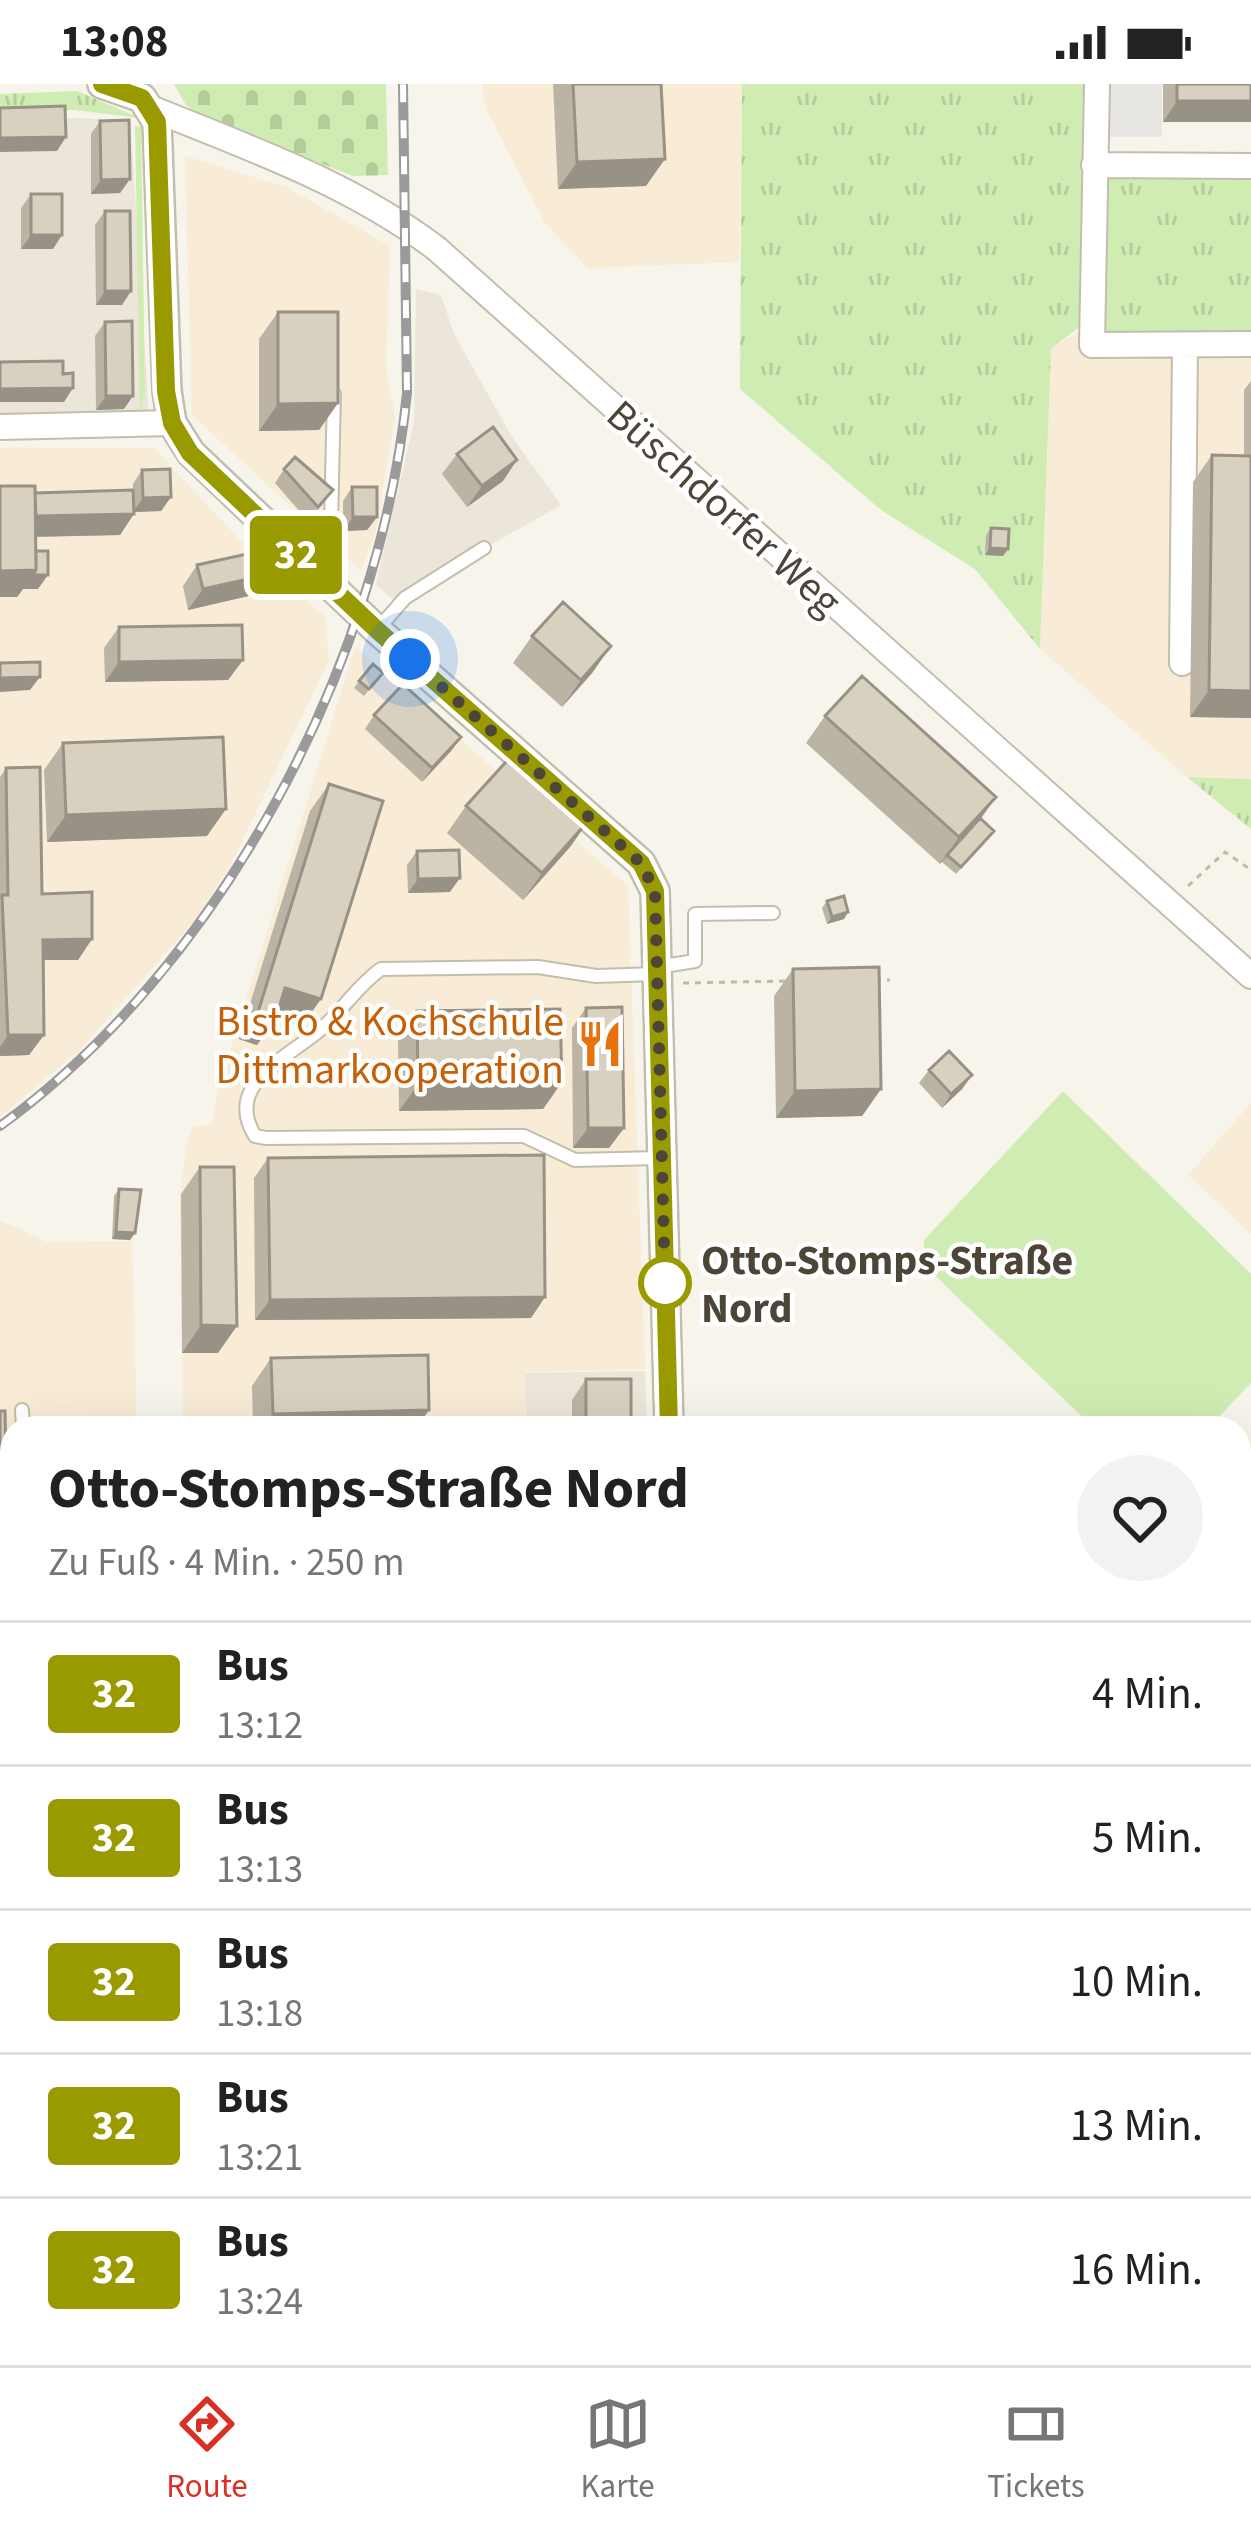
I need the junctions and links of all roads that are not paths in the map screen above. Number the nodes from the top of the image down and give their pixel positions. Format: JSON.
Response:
{"nodes":[{"id":1,"x":102,"y":84,"type":"edge"},
{"id":2,"x":1097,"y":84,"type":"edge"},
{"id":3,"x":112,"y":85,"type":"edge"},
{"id":4,"x":153,"y":109,"type":"junction"},
{"id":5,"x":1094,"y":165,"type":"junction"},
{"id":6,"x":1251,"y":166,"type":"edge"},
{"id":7,"x":1251,"y":344,"type":"edge"},
{"id":8,"x":1185,"y":345,"type":"junction"},
{"id":9,"x":334,"y":386,"type":"edge"},
{"id":10,"x":172,"y":423,"type":"junction"},
{"id":11,"x":0,"y":428,"type":"edge"},
{"id":12,"x":484,"y":548,"type":"dead end"},
{"id":13,"x":307,"y":565,"type":"junction"},
{"id":14,"x":377,"y":630,"type":"junction"},
{"id":15,"x":1182,"y":663,"type":"dead end"},
{"id":16,"x":772,"y":913,"type":"dead end"},
{"id":17,"x":657,"y":975,"type":"junction"},
{"id":18,"x":1251,"y":976,"type":"edge"},
{"id":19,"x":662,"y":1158,"type":"junction"},
{"id":20,"x":22,"y":1410,"type":"dead end"},
{"id":21,"x":22,"y":1416,"type":"edge"},
{"id":22,"x":669,"y":1416,"type":"edge"}],
"edges":[{"from":1,"to":3,"type":"street"},
{"from":2,"to":5,"type":"street"},
{"from":3,"to":4,"type":"street"},
{"from":4,"to":10,"type":"street"},
{"from":4,"to":18,"type":"street","name":"Büschdorfer Weg"},
{"from":5,"to":6,"type":"street"},
{"from":5,"to":8,"type":"street"},
{"from":7,"to":8,"type":"street"},
{"from":8,"to":15,"type":"street"},
{"from":9,"to":13,"type":"lane"},
{"from":10,"to":11,"type":"street"},
{"from":10,"to":13,"type":"street"},
{"from":12,"to":14,"type":"lane"},
{"from":13,"to":14,"type":"street"},
{"from":14,"to":17,"type":"street"},
{"from":16,"to":17,"type":"lane"},
{"from":17,"to":19,"type":"street"},
{"from":17,"to":19,"type":"lane"},
{"from":19,"to":22,"type":"street"},
{"from":20,"to":21,"type":"lane"}]}
